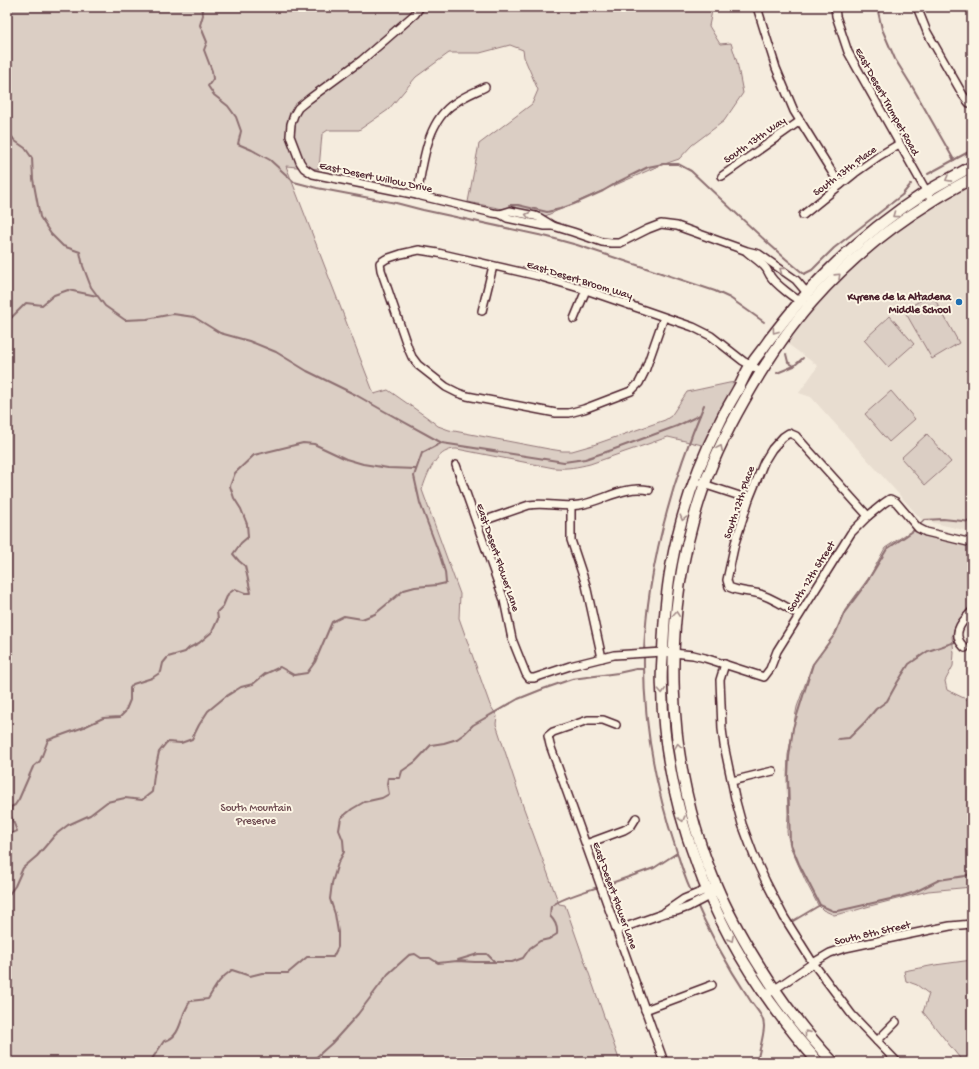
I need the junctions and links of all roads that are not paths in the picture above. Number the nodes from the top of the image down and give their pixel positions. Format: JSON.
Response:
{"nodes":[{"id":1,"x":420,"y":7,"type":"edge"},
{"id":2,"x":757,"y":7,"type":"edge"},
{"id":3,"x":835,"y":7,"type":"edge"},
{"id":4,"x":917,"y":7,"type":"edge"},
{"id":5,"x":485,"y":87,"type":"dead end"},
{"id":6,"x":971,"y":102,"type":"edge"},
{"id":7,"x":800,"y":121,"type":"junction"},
{"id":8,"x":899,"y":144,"type":"junction"},
{"id":9,"x":972,"y":166,"type":"edge"},
{"id":10,"x":722,"y":176,"type":"dead end"},
{"id":11,"x":972,"y":178,"type":"edge"},
{"id":12,"x":840,"y":185,"type":"junction"},
{"id":13,"x":926,"y":192,"type":"junction"},
{"id":14,"x":417,"y":195,"type":"junction"},
{"id":15,"x":932,"y":201,"type":"junction"},
{"id":16,"x":803,"y":215,"type":"dead end"},
{"id":17,"x":747,"y":252,"type":"junction"},
{"id":18,"x":493,"y":266,"type":"junction"},
{"id":19,"x":586,"y":290,"type":"junction"},
{"id":20,"x":803,"y":297,"type":"junction"},
{"id":21,"x":811,"y":304,"type":"junction"},
{"id":22,"x":482,"y":311,"type":"dead end"},
{"id":23,"x":664,"y":317,"type":"junction"},
{"id":24,"x":574,"y":319,"type":"dead end"},
{"id":25,"x":750,"y":366,"type":"junction"},
{"id":26,"x":761,"y":371,"type":"junction"},
{"id":27,"x":456,"y":465,"type":"dead end"},
{"id":28,"x":694,"y":481,"type":"junction"},
{"id":29,"x":705,"y":484,"type":"junction"},
{"id":30,"x":649,"y":490,"type":"dead end"},
{"id":31,"x":748,"y":499,"type":"junction"},
{"id":32,"x":571,"y":506,"type":"junction"},
{"id":33,"x":868,"y":516,"type":"junction"},
{"id":34,"x":477,"y":523,"type":"junction"},
{"id":35,"x":972,"y":543,"type":"edge"},
{"id":36,"x":972,"y":611,"type":"edge"},
{"id":37,"x":799,"y":615,"type":"junction"},
{"id":38,"x":965,"y":648,"type":"dead end"},
{"id":39,"x":663,"y":652,"type":"junction"},
{"id":40,"x":673,"y":653,"type":"junction"},
{"id":41,"x":602,"y":658,"type":"junction"},
{"id":42,"x":724,"y":664,"type":"junction"},
{"id":43,"x":616,"y":726,"type":"dead end"},
{"id":44,"x":680,"y":761,"type":"junction"},
{"id":45,"x":670,"y":762,"type":"junction"},
{"id":46,"x":773,"y":771,"type":"dead end"},
{"id":47,"x":732,"y":780,"type":"junction"},
{"id":48,"x":636,"y":818,"type":"dead end"},
{"id":49,"x":586,"y":844,"type":"junction"},
{"id":50,"x":710,"y":893,"type":"junction"},
{"id":51,"x":684,"y":904,"type":"junction"},
{"id":52,"x":972,"y":924,"type":"edge"},
{"id":53,"x":617,"y":930,"type":"junction"},
{"id":54,"x":813,"y":963,"type":"junction"},
{"id":55,"x":712,"y":985,"type":"dead end"},
{"id":56,"x":774,"y":989,"type":"junction"},
{"id":57,"x":765,"y":996,"type":"junction"},
{"id":58,"x":645,"y":1010,"type":"junction"},
{"id":59,"x":896,"y":1022,"type":"dead end"},
{"id":60,"x":877,"y":1041,"type":"junction"},
{"id":61,"x":664,"y":1062,"type":"edge"},
{"id":62,"x":818,"y":1062,"type":"edge"},
{"id":63,"x":833,"y":1062,"type":"edge"},
{"id":64,"x":897,"y":1062,"type":"edge"}],
"edges":[{"from":1,"to":14,"type":"street","name":"East Desert Willow Drive"},
{"from":2,"to":7,"type":"street"},
{"from":3,"to":8,"type":"street","name":"East Desert Trumpet Road"},
{"from":4,"to":6,"type":"street"},
{"from":5,"to":14,"type":"street"},
{"from":7,"to":10,"type":"street","name":"South 13th Way"},
{"from":7,"to":12,"type":"street"},
{"from":8,"to":12,"type":"street","name":"South 13th Place"},
{"from":8,"to":13,"type":"street","name":"East Desert Trumpet Road"},
{"from":9,"to":13,"type":"street","one_way":true},
{"from":11,"to":15,"type":"street"},
{"from":12,"to":16,"type":"street","name":"South 13th Place"},
{"from":13,"to":15,"type":"street","name":"East Desert Trumpet Road"},
{"from":13,"to":20,"type":"street","one_way":true},
{"from":14,"to":17,"type":"street","name":"East Desert Willow Drive"},
{"from":21,"to":15,"type":"street","one_way":true},
{"from":17,"to":20,"type":"street","name":"East Desert Willow Drive"},
{"from":20,"to":17,"type":"street","name":"East Desert Willow Drive","one_way":true},
{"from":18,"to":19,"type":"street","name":"East Desert Broom Way"},
{"from":18,"to":22,"type":"street"},
{"from":18,"to":23,"type":"street","name":"East Desert Broom Way"},
{"from":19,"to":23,"type":"street","name":"East Desert Broom Way"},
{"from":19,"to":24,"type":"street"},
{"from":20,"to":21,"type":"street","name":"East Desert Willow Drive"},
{"from":20,"to":25,"type":"street","one_way":true},
{"from":21,"to":26,"type":"street"},
{"from":23,"to":25,"type":"street","name":"East Desert Broom Way"},
{"from":25,"to":26,"type":"street","name":"East Desert Broom Way"},
{"from":25,"to":28,"type":"street"},
{"from":29,"to":26,"type":"street","one_way":true},
{"from":27,"to":34,"type":"street","name":"East Desert Flower Lane"},
{"from":28,"to":29,"type":"street"},
{"from":28,"to":39,"type":"street","one_way":true},
{"from":29,"to":31,"type":"street"},
{"from":40,"to":29,"type":"street","one_way":true},
{"from":30,"to":32,"type":"street"},
{"from":31,"to":33,"type":"street","name":"South 12th Place"},
{"from":31,"to":37,"type":"street","name":"South 12th Place"},
{"from":32,"to":34,"type":"street"},
{"from":32,"to":41,"type":"street"},
{"from":33,"to":35,"type":"street","name":"South 12th Street"},
{"from":33,"to":37,"type":"street","name":"South 12th Street"},
{"from":34,"to":41,"type":"street","name":"East Desert Flower Lane"},
{"from":36,"to":38,"type":"street"},
{"from":37,"to":42,"type":"street","name":"South 12th Street"},
{"from":39,"to":40,"type":"street"},
{"from":39,"to":41,"type":"street"},
{"from":39,"to":45,"type":"street","one_way":true},
{"from":40,"to":42,"type":"street"},
{"from":44,"to":40,"type":"street","one_way":true},
{"from":42,"to":47,"type":"street"},
{"from":43,"to":49,"type":"street","name":"East Desert Flower Lane"},
{"from":44,"to":45,"type":"street"},
{"from":44,"to":50,"type":"street"},
{"from":45,"to":50,"type":"street","one_way":true},
{"from":46,"to":47,"type":"street"},
{"from":47,"to":54,"type":"street"},
{"from":48,"to":49,"type":"street"},
{"from":49,"to":53,"type":"street","name":"East Desert Flower Lane"},
{"from":50,"to":51,"type":"street"},
{"from":50,"to":51,"type":"street"},
{"from":50,"to":56,"type":"street"},
{"from":50,"to":57,"type":"street","one_way":true},
{"from":51,"to":53,"type":"street"},
{"from":52,"to":54,"type":"street","name":"South 8th Street"},
{"from":53,"to":58,"type":"street","name":"East Desert Flower Lane"},
{"from":54,"to":56,"type":"street","name":"South 8th Street"},
{"from":54,"to":60,"type":"street"},
{"from":55,"to":58,"type":"street"},
{"from":56,"to":57,"type":"street","name":"South 8th Street"},
{"from":63,"to":56,"type":"street","one_way":true},
{"from":57,"to":62,"type":"street"},
{"from":58,"to":61,"type":"street","name":"East Desert Flower Lane"},
{"from":59,"to":60,"type":"street"},
{"from":60,"to":64,"type":"street"}]}
